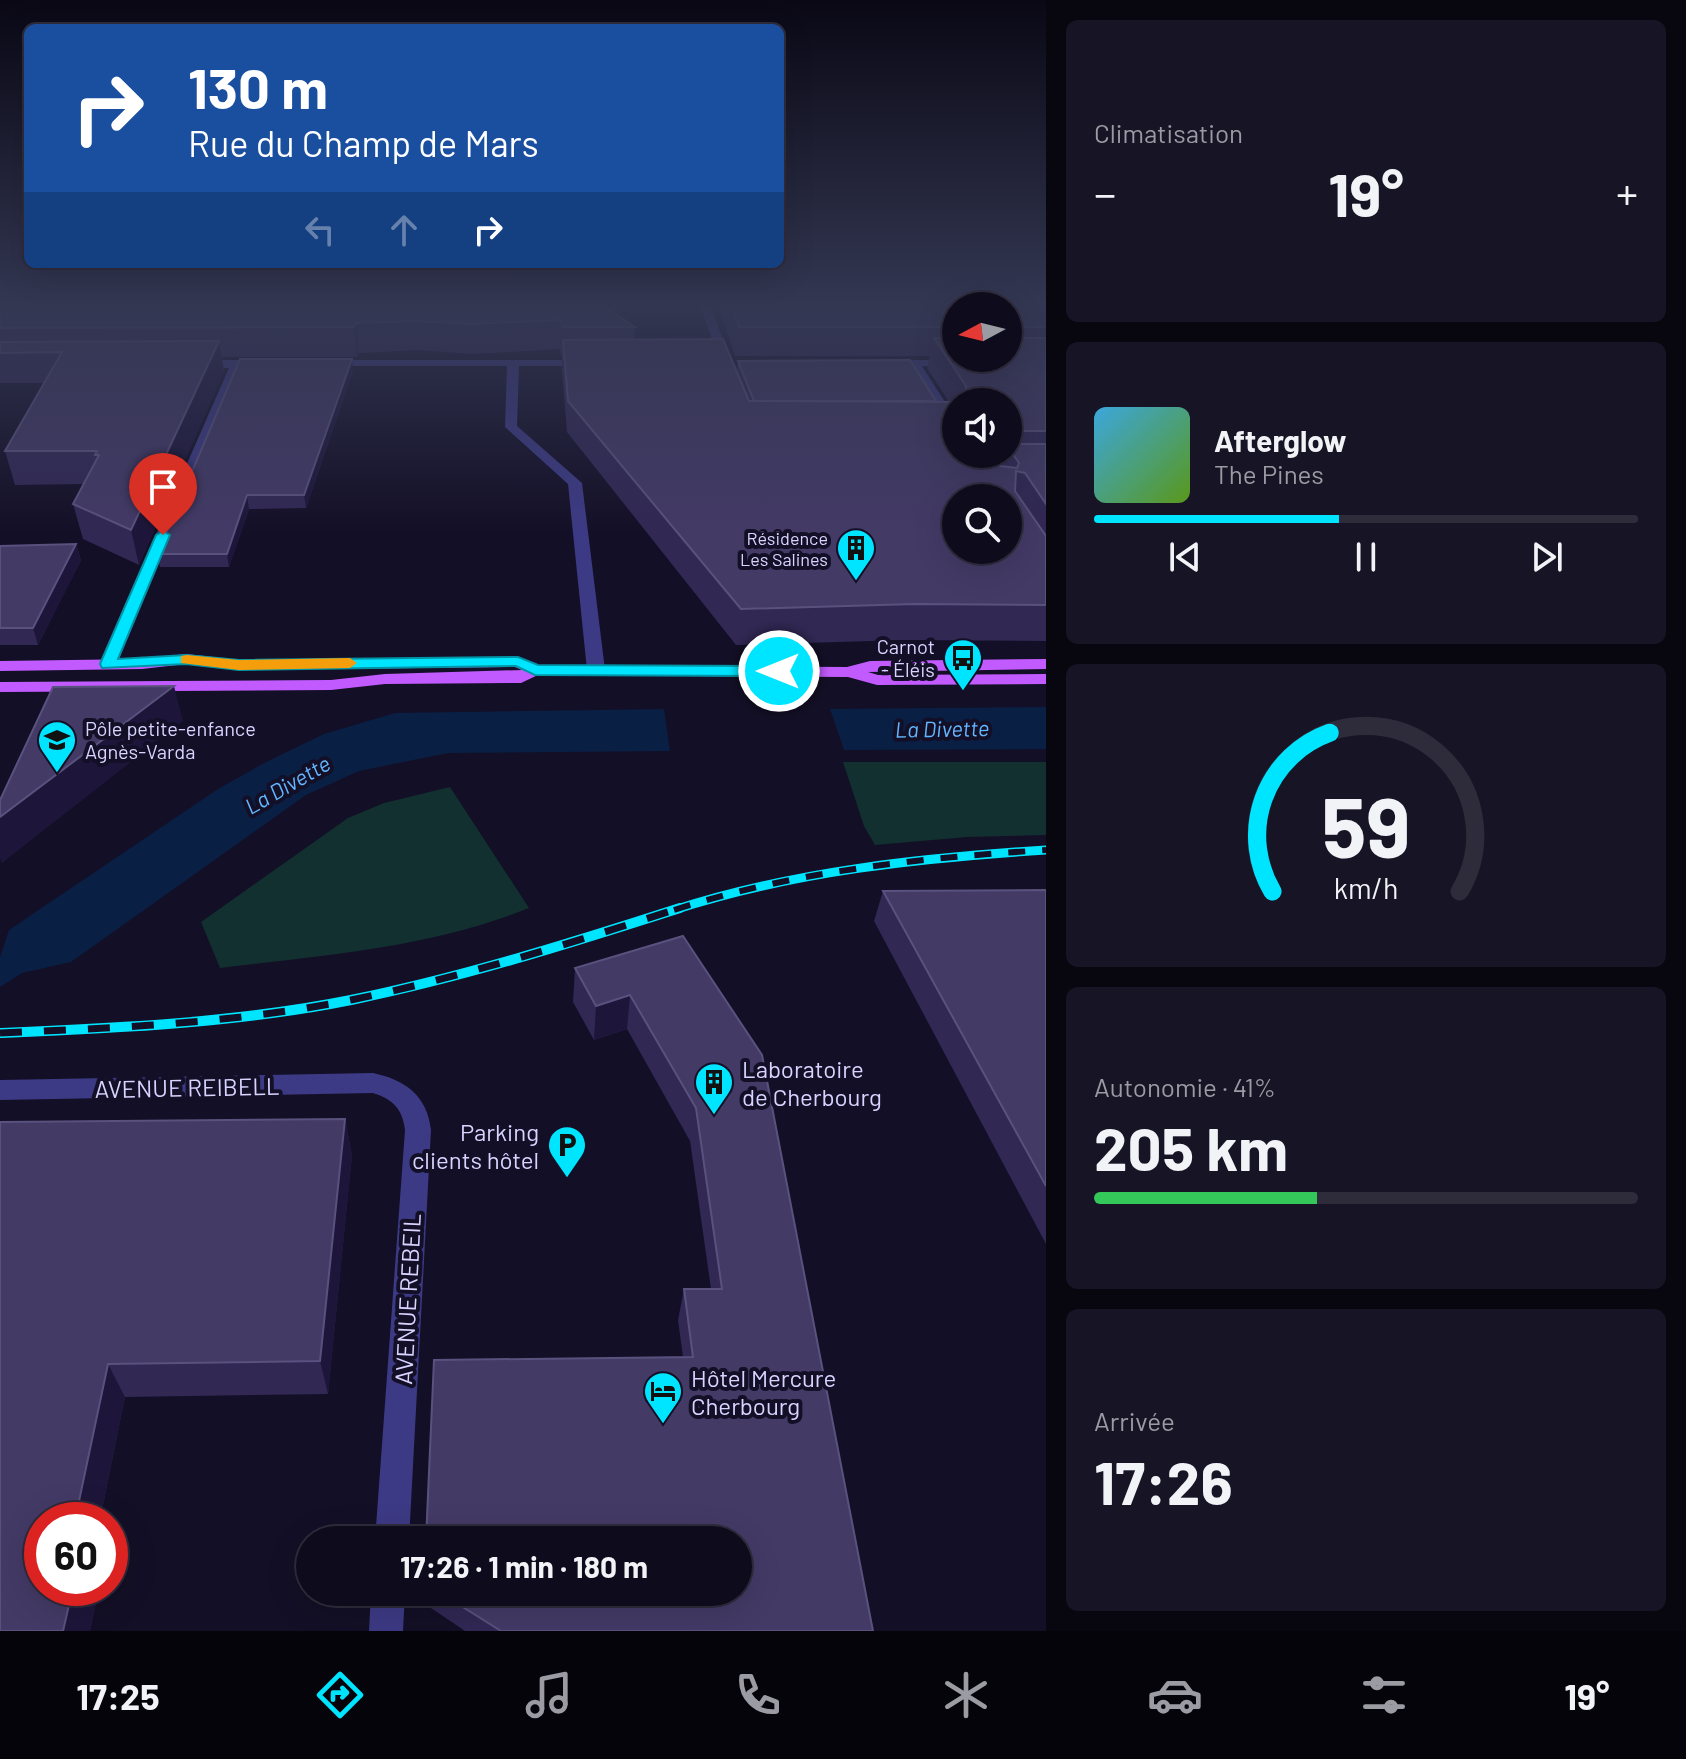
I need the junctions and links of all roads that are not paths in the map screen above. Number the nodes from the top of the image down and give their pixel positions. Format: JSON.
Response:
{"nodes":[{"id":1,"x":229,"y":381,"type":"edge"},
{"id":2,"x":512,"y":381,"type":"edge"},
{"id":3,"x":925,"y":381,"type":"edge"},
{"id":4,"x":942,"y":411,"type":"edge"},
{"id":5,"x":108,"y":664,"type":"junction"},
{"id":6,"x":1046,"y":664,"type":"edge"},
{"id":7,"x":0,"y":666,"type":"edge"},
{"id":8,"x":535,"y":670,"type":"junction"},
{"id":9,"x":596,"y":670,"type":"junction"},
{"id":10,"x":849,"y":672,"type":"junction"},
{"id":11,"x":1046,"y":679,"type":"edge"},
{"id":12,"x":0,"y":687,"type":"edge"},
{"id":13,"x":373,"y":1083,"type":"joint"},
{"id":14,"x":0,"y":1090,"type":"edge"},
{"id":15,"x":393,"y":1526,"type":"edge"},
{"id":16,"x":387,"y":1606,"type":"edge"},
{"id":17,"x":386,"y":1631,"type":"edge"}],
"edges":[{"from":1,"to":5,"type":"street"},
{"from":2,"to":9,"type":"street"},
{"from":3,"to":4,"type":"street"},
{"from":5,"to":7,"type":"main road"},
{"from":5,"to":8,"type":"main road"},
{"from":6,"to":10,"type":"main road"},
{"from":8,"to":9,"type":"main road"},
{"from":8,"to":12,"type":"main road"},
{"from":9,"to":10,"type":"main road"},
{"from":10,"to":11,"type":"main road"},
{"from":13,"to":14,"type":"street","name":"AVENUE REIBELL"},
{"from":13,"to":15,"type":"street","name":"AVENUE REBEIL"},
{"from":16,"to":17,"type":"street"}]}
